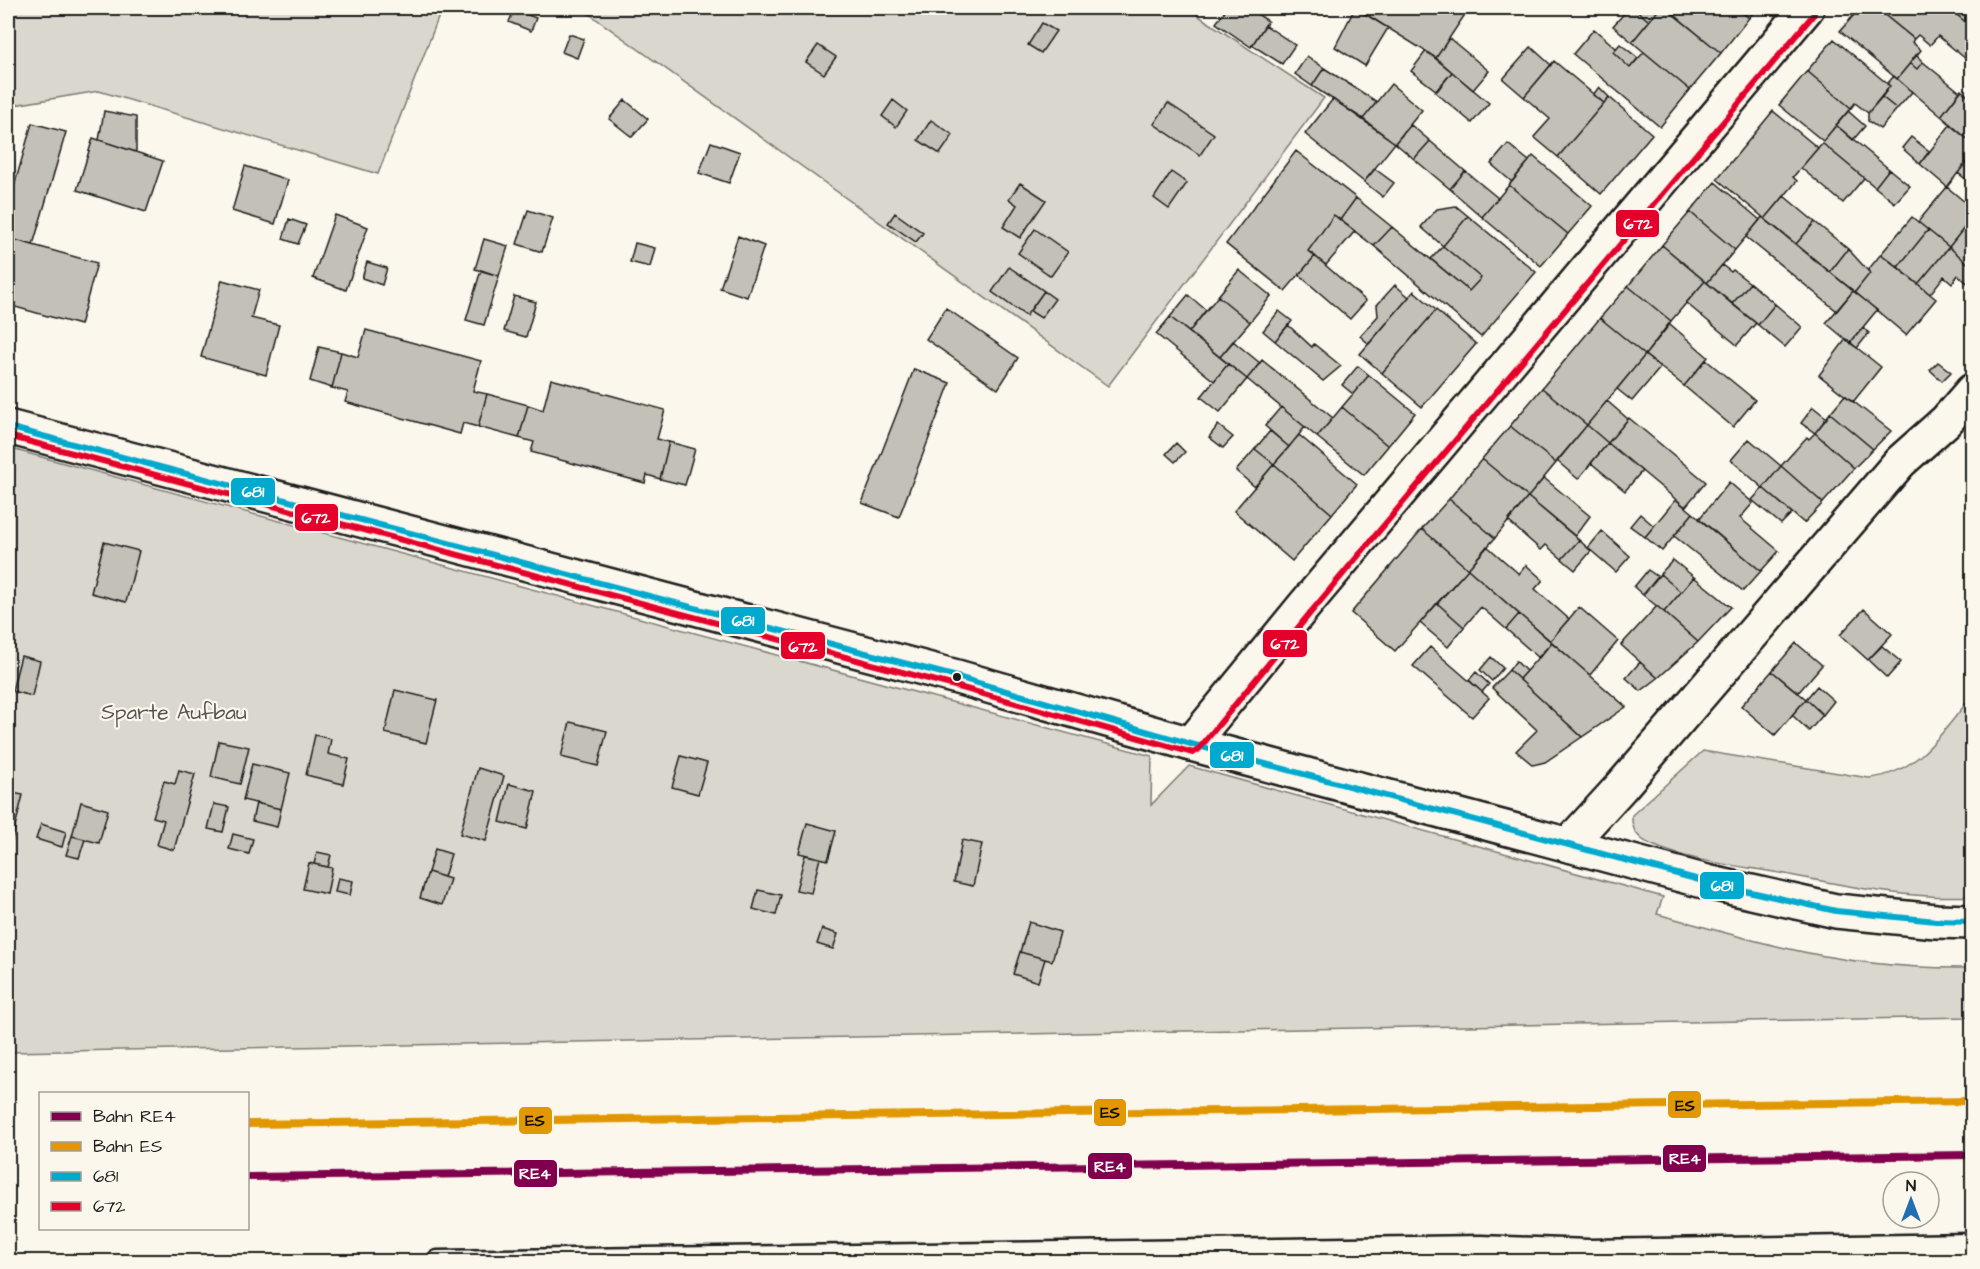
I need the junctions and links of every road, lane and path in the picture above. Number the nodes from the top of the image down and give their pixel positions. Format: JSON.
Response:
{"nodes":[{"id":1,"x":1807,"y":8,"type":"edge"},
{"id":2,"x":1972,"y":392,"type":"edge"},
{"id":3,"x":8,"y":427,"type":"edge"},
{"id":4,"x":1191,"y":744,"type":"junction"},
{"id":5,"x":1568,"y":844,"type":"junction"},
{"id":6,"x":1972,"y":922,"type":"edge"},
{"id":7,"x":1972,"y":1245,"type":"edge"},
{"id":8,"x":438,"y":1262,"type":"edge"}],
"edges":[{"from":1,"to":4,"type":"main road"},
{"from":2,"to":5,"type":"main road"},
{"from":3,"to":4,"type":"main road"},
{"from":4,"to":5,"type":"main road"},
{"from":5,"to":6,"type":"main road"},
{"from":7,"to":8,"type":"lane"}]}
